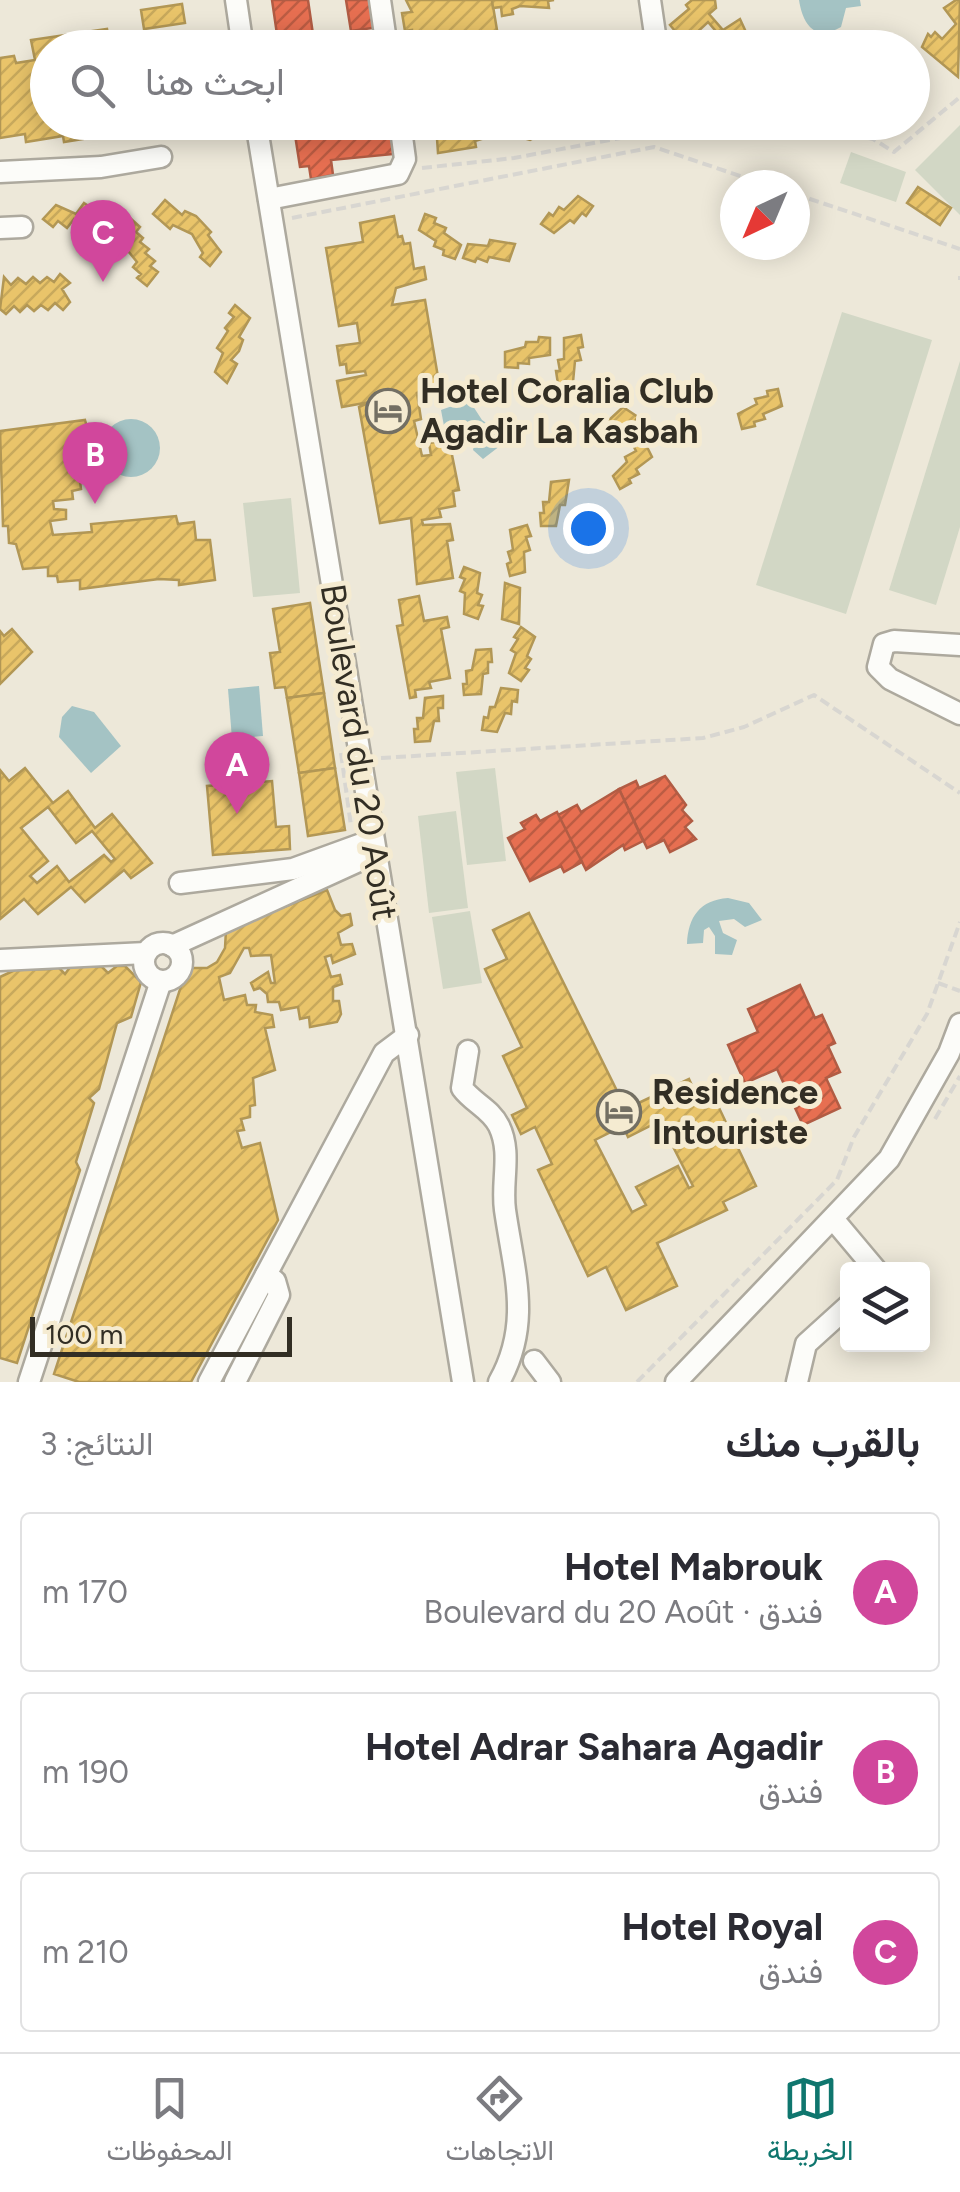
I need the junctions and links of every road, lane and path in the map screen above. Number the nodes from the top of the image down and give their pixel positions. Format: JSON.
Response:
{"nodes":[{"id":1,"x":236,"y":0,"type":"edge"},
{"id":2,"x":380,"y":0,"type":"edge"},
{"id":3,"x":650,"y":0,"type":"edge"},
{"id":4,"x":241,"y":30,"type":"edge"},
{"id":5,"x":384,"y":30,"type":"edge"},
{"id":6,"x":655,"y":30,"type":"edge"},
{"id":7,"x":960,"y":98,"type":"edge"},
{"id":8,"x":930,"y":123,"type":"edge"},
{"id":9,"x":259,"y":140,"type":"edge"},
{"id":10,"x":403,"y":140,"type":"edge"},
{"id":11,"x":606,"y":140,"type":"edge"},
{"id":12,"x":876,"y":140,"type":"edge"},
{"id":13,"x":909,"y":140,"type":"edge"},
{"id":14,"x":161,"y":157,"type":"dead end"},
{"id":15,"x":402,"y":170,"type":"junction"},
{"id":16,"x":721,"y":170,"type":"edge"},
{"id":17,"x":0,"y":172,"type":"edge"},
{"id":18,"x":268,"y":199,"type":"junction"},
{"id":19,"x":810,"y":199,"type":"edge"},
{"id":20,"x":272,"y":222,"type":"junction"},
{"id":21,"x":22,"y":227,"type":"dead end"},
{"id":22,"x":0,"y":228,"type":"edge"},
{"id":23,"x":960,"y":250,"type":"edge"},
{"id":24,"x":960,"y":646,"type":"edge"},
{"id":25,"x":960,"y":714,"type":"edge"},
{"id":26,"x":358,"y":750,"type":"junction"},
{"id":27,"x":960,"y":793,"type":"edge"},
{"id":28,"x":366,"y":847,"type":"junction"},
{"id":29,"x":180,"y":883,"type":"dead end"},
{"id":30,"x":960,"y":922,"type":"edge"},
{"id":31,"x":172,"y":946,"type":"junction"},
{"id":32,"x":146,"y":953,"type":"junction"},
{"id":33,"x":0,"y":960,"type":"edge"},
{"id":34,"x":161,"y":982,"type":"junction"},
{"id":35,"x":938,"y":984,"type":"junction"},
{"id":36,"x":960,"y":991,"type":"edge"},
{"id":37,"x":960,"y":1024,"type":"edge"},
{"id":38,"x":408,"y":1035,"type":"junction"},
{"id":39,"x":468,"y":1051,"type":"dead end"},
{"id":40,"x":834,"y":1220,"type":"junction"},
{"id":41,"x":869,"y":1262,"type":"edge"},
{"id":42,"x":266,"y":1275,"type":"junction"},
{"id":43,"x":840,"y":1313,"type":"edge"},
{"id":44,"x":534,"y":1361,"type":"dead end"},
{"id":45,"x":30,"y":1382,"type":"edge"},
{"id":46,"x":209,"y":1382,"type":"edge"},
{"id":47,"x":235,"y":1382,"type":"edge"},
{"id":48,"x":463,"y":1382,"type":"edge"},
{"id":49,"x":500,"y":1382,"type":"edge"},
{"id":50,"x":550,"y":1382,"type":"edge"},
{"id":51,"x":637,"y":1382,"type":"edge"},
{"id":52,"x":676,"y":1382,"type":"edge"},
{"id":53,"x":797,"y":1382,"type":"edge"}],
"edges":[{"from":1,"to":4,"type":"street"},
{"from":2,"to":5,"type":"street"},
{"from":3,"to":6,"type":"street"},
{"from":7,"to":8,"type":"path"},
{"from":9,"to":18,"type":"street","name":"Boulevard du 20 Août"},
{"from":10,"to":15,"type":"street"},
{"from":11,"to":15,"type":"path"},
{"from":12,"to":13,"type":"path"},
{"from":14,"to":17,"type":"street"},
{"from":15,"to":18,"type":"street"},
{"from":16,"to":20,"type":"path"},
{"from":18,"to":20,"type":"street","name":"Boulevard du 20 Août"},
{"from":19,"to":23,"type":"path"},
{"from":20,"to":26,"type":"street","name":"Boulevard du 20 Août"},
{"from":21,"to":22,"type":"street"},
{"from":24,"to":25,"type":"street"},
{"from":26,"to":27,"type":"path"},
{"from":26,"to":28,"type":"street","name":"Boulevard du 20 Août"},
{"from":26,"to":28,"type":"path"},
{"from":28,"to":29,"type":"street"},
{"from":28,"to":31,"type":"street"},
{"from":28,"to":38,"type":"street","name":"Boulevard du 20 Août"},
{"from":30,"to":35,"type":"path"},
{"from":31,"to":32,"type":"street"},
{"from":31,"to":34,"type":"street"},
{"from":32,"to":33,"type":"street"},
{"from":32,"to":34,"type":"street"},
{"from":34,"to":45,"type":"street"},
{"from":35,"to":36,"type":"path"},
{"from":35,"to":51,"type":"path"},
{"from":37,"to":40,"type":"street"},
{"from":38,"to":42,"type":"street"},
{"from":38,"to":48,"type":"street","name":"Boulevard du 20 Août"},
{"from":39,"to":49,"type":"street"},
{"from":40,"to":41,"type":"street"},
{"from":40,"to":52,"type":"street"},
{"from":42,"to":46,"type":"street"},
{"from":42,"to":47,"type":"street"},
{"from":43,"to":53,"type":"street"},
{"from":44,"to":50,"type":"street"}]}
